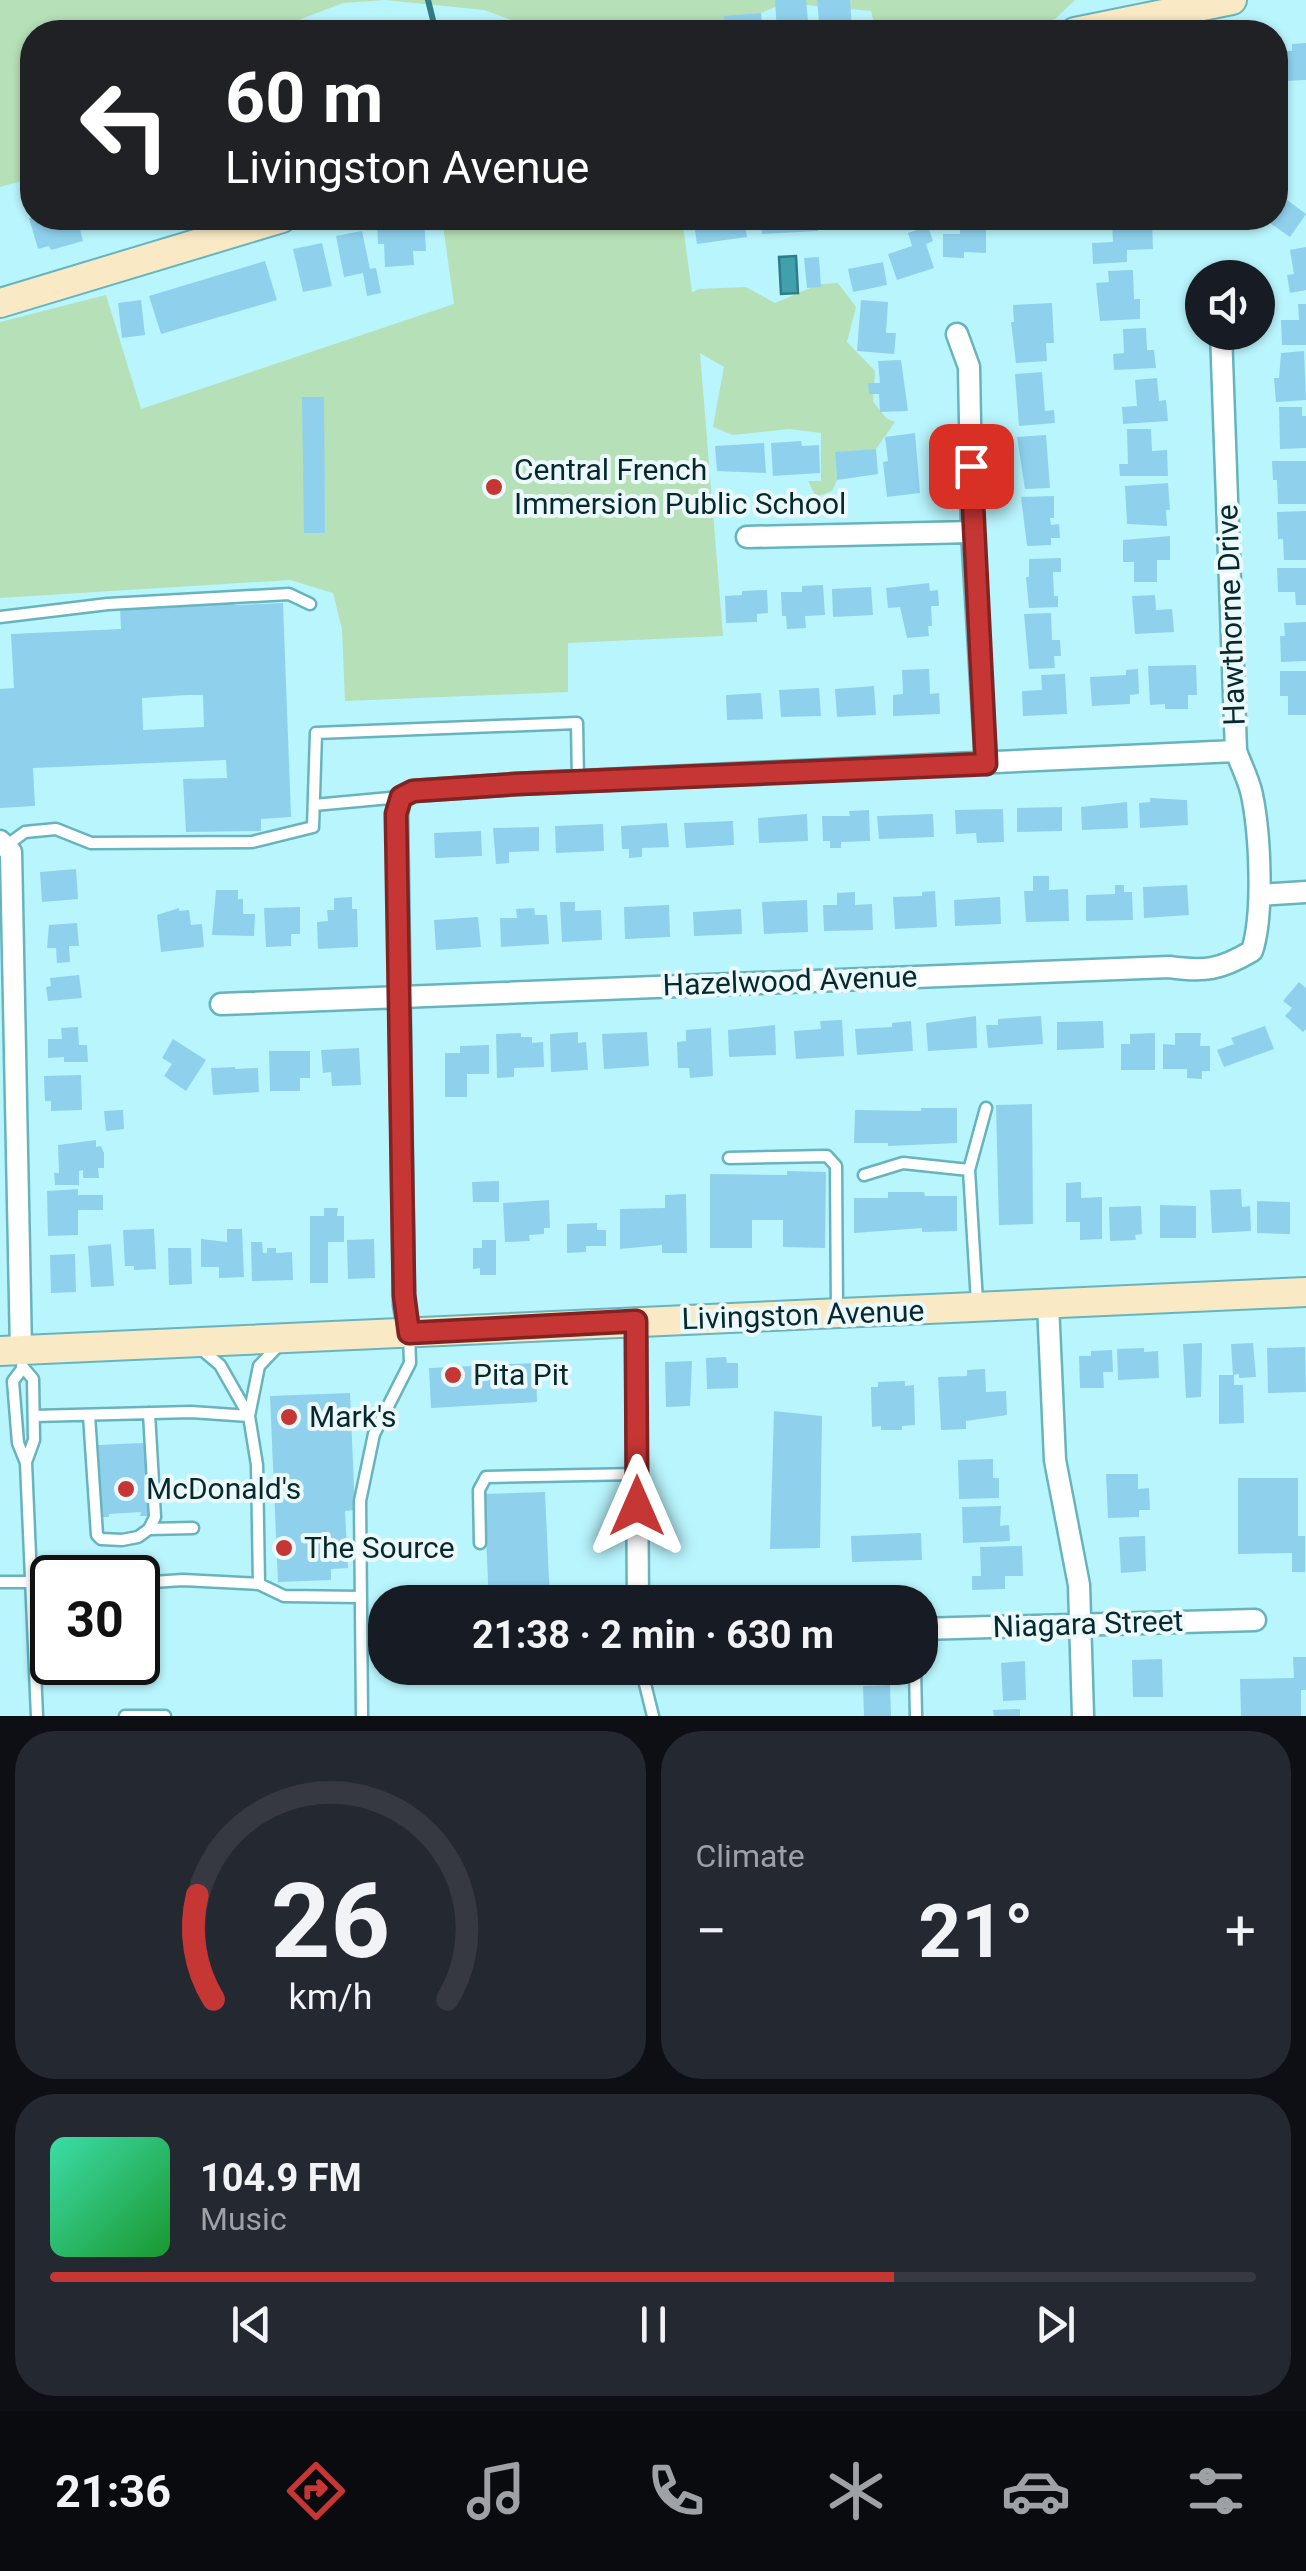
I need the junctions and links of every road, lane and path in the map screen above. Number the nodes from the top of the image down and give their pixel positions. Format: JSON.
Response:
{"nodes":[{"id":1,"x":1232,"y":0,"type":"edge"},
{"id":2,"x":1133,"y":20,"type":"edge"},
{"id":3,"x":242,"y":230,"type":"edge"},
{"id":4,"x":0,"y":302,"type":"edge"},
{"id":5,"x":958,"y":334,"type":"dead end"},
{"id":6,"x":1221,"y":350,"type":"edge"},
{"id":7,"x":972,"y":532,"type":"junction"},
{"id":8,"x":747,"y":537,"type":"dead end"},
{"id":9,"x":310,"y":604,"type":"dead end"},
{"id":10,"x":0,"y":617,"type":"edge"},
{"id":11,"x":1236,"y":751,"type":"junction"},
{"id":12,"x":986,"y":764,"type":"junction"},
{"id":13,"x":578,"y":782,"type":"junction"},
{"id":14,"x":401,"y":797,"type":"junction"},
{"id":15,"x":314,"y":805,"type":"junction"},
{"id":16,"x":4,"y":843,"type":"edge"},
{"id":17,"x":1306,"y":892,"type":"edge"},
{"id":18,"x":1260,"y":895,"type":"junction"},
{"id":19,"x":402,"y":996,"type":"junction"},
{"id":20,"x":221,"y":1004,"type":"dead end"},
{"id":21,"x":986,"y":1108,"type":"dead end"},
{"id":22,"x":730,"y":1158,"type":"dead end"},
{"id":23,"x":968,"y":1170,"type":"junction"},
{"id":24,"x":864,"y":1175,"type":"dead end"},
{"id":25,"x":1306,"y":1292,"type":"edge"},
{"id":26,"x":1048,"y":1304,"type":"junction"},
{"id":27,"x":977,"y":1308,"type":"junction"},
{"id":28,"x":837,"y":1314,"type":"junction"},
{"id":29,"x":636,"y":1321,"type":"junction"},
{"id":30,"x":409,"y":1333,"type":"junction"},
{"id":31,"x":285,"y":1338,"type":"junction"},
{"id":32,"x":193,"y":1343,"type":"junction"},
{"id":33,"x":14,"y":1357,"type":"edge"},
{"id":34,"x":148,"y":1413,"type":"junction"},
{"id":35,"x":34,"y":1416,"type":"junction"},
{"id":36,"x":89,"y":1416,"type":"junction"},
{"id":37,"x":249,"y":1416,"type":"junction"},
{"id":38,"x":26,"y":1463,"type":"junction"},
{"id":39,"x":637,"y":1474,"type":"junction"},
{"id":40,"x":192,"y":1528,"type":"dead end"},
{"id":41,"x":149,"y":1529,"type":"junction"},
{"id":42,"x":480,"y":1544,"type":"dead end"},
{"id":43,"x":32,"y":1555,"type":"edge"},
{"id":44,"x":0,"y":1582,"type":"edge"},
{"id":45,"x":30,"y":1582,"type":"edge"},
{"id":46,"x":160,"y":1582,"type":"edge"},
{"id":47,"x":259,"y":1584,"type":"junction"},
{"id":48,"x":638,"y":1585,"type":"edge"},
{"id":49,"x":362,"y":1597,"type":"junction"},
{"id":50,"x":1256,"y":1620,"type":"dead end"},
{"id":51,"x":1080,"y":1623,"type":"junction"},
{"id":52,"x":938,"y":1629,"type":"edge"},
{"id":53,"x":36,"y":1685,"type":"edge"},
{"id":54,"x":645,"y":1685,"type":"edge"},
{"id":55,"x":915,"y":1685,"type":"edge"},
{"id":56,"x":37,"y":1716,"type":"edge"},
{"id":57,"x":124,"y":1716,"type":"edge"},
{"id":58,"x":165,"y":1716,"type":"edge"},
{"id":59,"x":362,"y":1716,"type":"edge"},
{"id":60,"x":652,"y":1716,"type":"edge"},
{"id":61,"x":916,"y":1716,"type":"edge"},
{"id":62,"x":1083,"y":1716,"type":"edge"}],
"edges":[{"from":1,"to":2,"type":"main road"},
{"from":3,"to":4,"type":"main road"},
{"from":5,"to":7,"type":"street"},
{"from":6,"to":11,"type":"street","name":"Hawthorne Drive"},
{"from":7,"to":8,"type":"street"},
{"from":7,"to":12,"type":"street"},
{"from":9,"to":10,"type":"lane"},
{"from":11,"to":12,"type":"street"},
{"from":11,"to":18,"type":"street","name":"Hawthorne Drive"},
{"from":12,"to":13,"type":"street"},
{"from":13,"to":14,"type":"street"},
{"from":13,"to":15,"type":"lane"},
{"from":14,"to":15,"type":"lane"},
{"from":14,"to":19,"type":"street"},
{"from":15,"to":16,"type":"lane"},
{"from":16,"to":33,"type":"street"},
{"from":17,"to":18,"type":"street"},
{"from":18,"to":19,"type":"street","name":"Hazelwood Avenue"},
{"from":19,"to":20,"type":"street","name":"Hazelwood Avenue"},
{"from":19,"to":30,"type":"street"},
{"from":21,"to":23,"type":"lane"},
{"from":22,"to":28,"type":"lane"},
{"from":23,"to":24,"type":"lane"},
{"from":23,"to":27,"type":"lane"},
{"from":25,"to":26,"type":"main road","name":"Livingston Avenue"},
{"from":26,"to":27,"type":"main road","name":"Livingston Avenue"},
{"from":26,"to":51,"type":"street"},
{"from":27,"to":28,"type":"main road","name":"Livingston Avenue"},
{"from":28,"to":29,"type":"main road","name":"Livingston Avenue"},
{"from":29,"to":30,"type":"main road","name":"Livingston Avenue"},
{"from":29,"to":39,"type":"street"},
{"from":30,"to":31,"type":"main road","name":"Livingston Avenue"},
{"from":30,"to":49,"type":"lane"},
{"from":31,"to":32,"type":"main road","name":"Livingston Avenue"},
{"from":31,"to":37,"type":"lane"},
{"from":32,"to":33,"type":"main road","name":"Livingston Avenue"},
{"from":32,"to":37,"type":"lane"},
{"from":33,"to":35,"type":"lane"},
{"from":33,"to":38,"type":"lane"},
{"from":34,"to":36,"type":"lane"},
{"from":34,"to":37,"type":"lane"},
{"from":34,"to":41,"type":"lane"},
{"from":35,"to":36,"type":"lane"},
{"from":35,"to":38,"type":"lane"},
{"from":36,"to":41,"type":"lane"},
{"from":37,"to":47,"type":"lane"},
{"from":38,"to":43,"type":"lane"},
{"from":39,"to":42,"type":"lane"},
{"from":39,"to":48,"type":"street"},
{"from":40,"to":41,"type":"lane"},
{"from":44,"to":45,"type":"lane"},
{"from":46,"to":47,"type":"lane"},
{"from":47,"to":49,"type":"lane"},
{"from":49,"to":59,"type":"lane"},
{"from":50,"to":51,"type":"street","name":"Niagara Street"},
{"from":51,"to":52,"type":"street","name":"Niagara Street"},
{"from":51,"to":62,"type":"street"},
{"from":53,"to":56,"type":"lane"},
{"from":54,"to":60,"type":"lane"},
{"from":55,"to":61,"type":"lane"},
{"from":57,"to":58,"type":"lane"}]}
